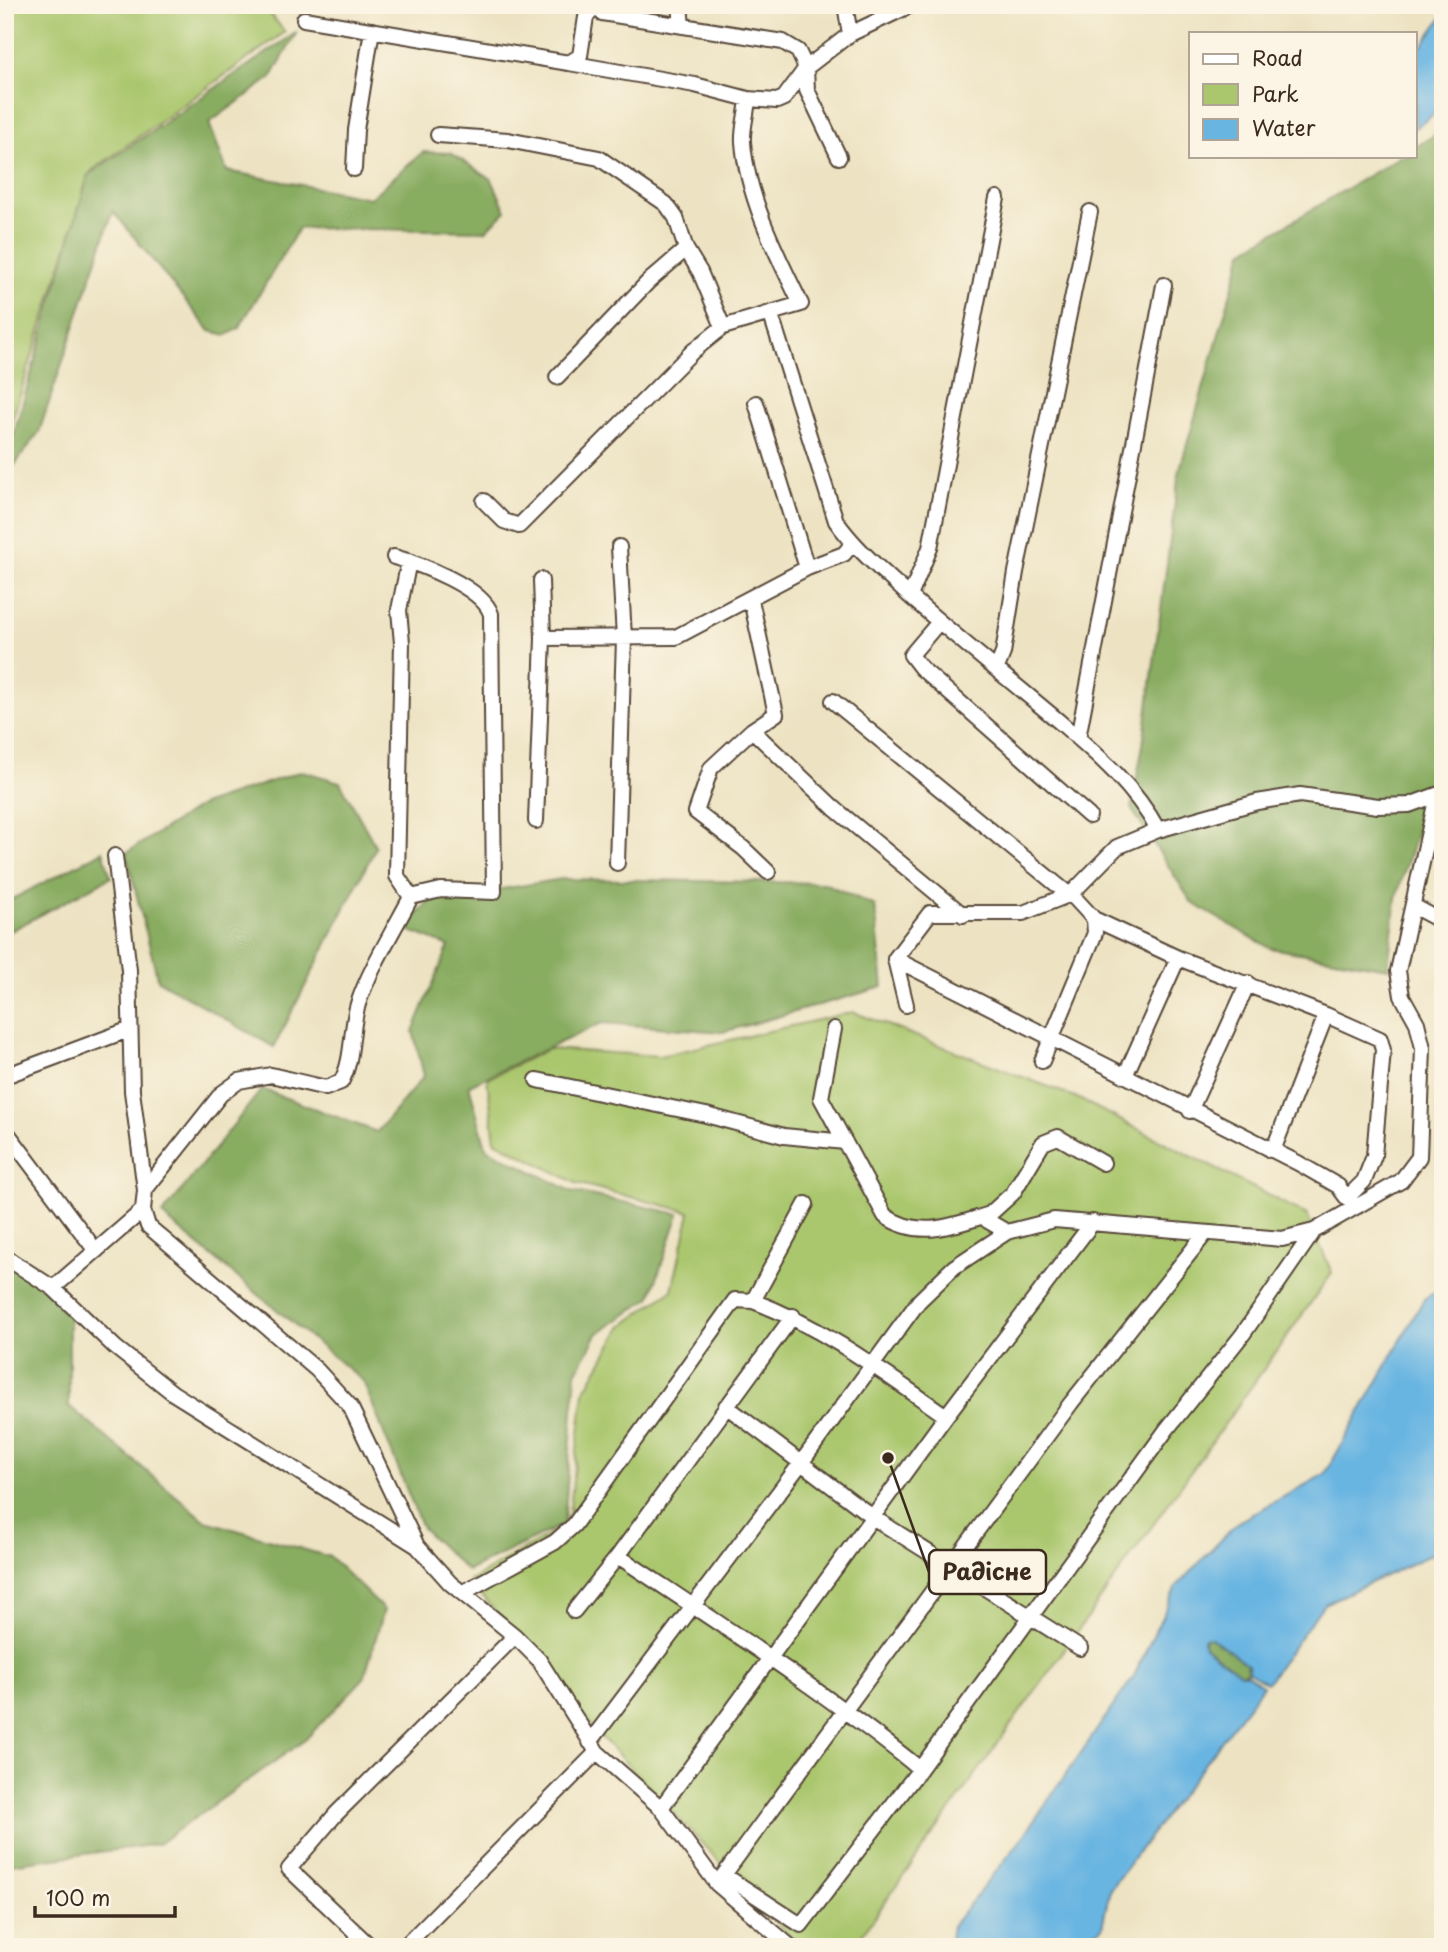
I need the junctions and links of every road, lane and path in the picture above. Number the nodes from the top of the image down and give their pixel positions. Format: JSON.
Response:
{"nodes":[{"id":1,"x":680,"y":5,"type":"edge"},
{"id":2,"x":845,"y":5,"type":"edge"},
{"id":3,"x":595,"y":6,"type":"edge"},
{"id":4,"x":905,"y":7,"type":"edge"},
{"id":5,"x":304,"y":19,"type":"dead end"},
{"id":6,"x":682,"y":26,"type":"junction"},
{"id":7,"x":372,"y":30,"type":"junction"},
{"id":8,"x":850,"y":34,"type":"junction"},
{"id":9,"x":569,"y":63,"type":"junction"},
{"id":10,"x":806,"y":68,"type":"junction"},
{"id":11,"x":748,"y":99,"type":"junction"},
{"id":12,"x":438,"y":135,"type":"dead end"},
{"id":13,"x":839,"y":157,"type":"dead end"},
{"id":14,"x":354,"y":169,"type":"dead end"},
{"id":15,"x":997,"y":198,"type":"dead end"},
{"id":16,"x":1090,"y":212,"type":"dead end"},
{"id":17,"x":686,"y":249,"type":"junction"},
{"id":18,"x":1164,"y":285,"type":"dead end"},
{"id":19,"x":771,"y":315,"type":"junction"},
{"id":20,"x":723,"y":327,"type":"junction"},
{"id":21,"x":557,"y":377,"type":"dead end"},
{"id":22,"x":756,"y":403,"type":"dead end"},
{"id":23,"x":484,"y":501,"type":"dead end"},
{"id":24,"x":852,"y":544,"type":"junction"},
{"id":25,"x":619,"y":547,"type":"dead end"},
{"id":26,"x":807,"y":568,"type":"junction"},
{"id":27,"x":541,"y":580,"type":"dead end"},
{"id":28,"x":910,"y":596,"type":"junction"},
{"id":29,"x":751,"y":600,"type":"junction"},
{"id":30,"x":939,"y":622,"type":"junction"},
{"id":31,"x":542,"y":638,"type":"junction"},
{"id":32,"x":624,"y":638,"type":"junction"},
{"id":33,"x":997,"y":668,"type":"junction"},
{"id":34,"x":833,"y":701,"type":"dead end"},
{"id":35,"x":752,"y":730,"type":"junction"},
{"id":36,"x":1078,"y":738,"type":"junction"},
{"id":37,"x":1442,"y":792,"type":"edge"},
{"id":38,"x":1089,"y":816,"type":"dead end"},
{"id":39,"x":536,"y":821,"type":"dead end"},
{"id":40,"x":1158,"y":830,"type":"junction"},
{"id":41,"x":115,"y":856,"type":"dead end"},
{"id":42,"x":617,"y":863,"type":"dead end"},
{"id":43,"x":768,"y":872,"type":"dead end"},
{"id":44,"x":1069,"y":893,"type":"junction"},
{"id":45,"x":411,"y":897,"type":"junction"},
{"id":46,"x":1413,"y":906,"type":"junction"},
{"id":47,"x":963,"y":915,"type":"junction"},
{"id":48,"x":1094,"y":919,"type":"junction"},
{"id":49,"x":1443,"y":922,"type":"edge"},
{"id":50,"x":1178,"y":958,"type":"junction"},
{"id":51,"x":895,"y":959,"type":"junction"},
{"id":52,"x":1248,"y":983,"type":"junction"},
{"id":53,"x":906,"y":1005,"type":"dead end"},
{"id":54,"x":1326,"y":1015,"type":"junction"},
{"id":55,"x":834,"y":1029,"type":"dead end"},
{"id":56,"x":128,"y":1030,"type":"junction"},
{"id":57,"x":1051,"y":1039,"type":"junction"},
{"id":58,"x":1042,"y":1060,"type":"dead end"},
{"id":59,"x":5,"y":1076,"type":"edge"},
{"id":60,"x":1125,"y":1076,"type":"junction"},
{"id":61,"x":537,"y":1080,"type":"dead end"},
{"id":62,"x":1190,"y":1111,"type":"junction"},
{"id":63,"x":5,"y":1130,"type":"edge"},
{"id":64,"x":845,"y":1142,"type":"junction"},
{"id":65,"x":1270,"y":1150,"type":"junction"},
{"id":66,"x":1104,"y":1163,"type":"dead end"},
{"id":67,"x":145,"y":1190,"type":"junction"},
{"id":68,"x":1352,"y":1202,"type":"junction"},
{"id":69,"x":806,"y":1204,"type":"dead end"},
{"id":70,"x":143,"y":1210,"type":"junction"},
{"id":71,"x":990,"y":1214,"type":"junction"},
{"id":72,"x":1093,"y":1222,"type":"junction"},
{"id":73,"x":1314,"y":1231,"type":"junction"},
{"id":74,"x":1007,"y":1233,"type":"junction"},
{"id":75,"x":1205,"y":1234,"type":"junction"},
{"id":76,"x":96,"y":1251,"type":"junction"},
{"id":77,"x":5,"y":1257,"type":"edge"},
{"id":78,"x":53,"y":1288,"type":"junction"},
{"id":79,"x":754,"y":1301,"type":"junction"},
{"id":80,"x":793,"y":1316,"type":"junction"},
{"id":81,"x":872,"y":1364,"type":"junction"},
{"id":82,"x":726,"y":1406,"type":"junction"},
{"id":83,"x":946,"y":1416,"type":"junction"},
{"id":84,"x":801,"y":1463,"type":"junction"},
{"id":85,"x":874,"y":1518,"type":"junction"},
{"id":86,"x":417,"y":1546,"type":"junction"},
{"id":87,"x":618,"y":1556,"type":"junction"},
{"id":88,"x":952,"y":1566,"type":"junction"},
{"id":89,"x":461,"y":1593,"type":"junction"},
{"id":90,"x":693,"y":1606,"type":"junction"},
{"id":91,"x":574,"y":1611,"type":"dead end"},
{"id":92,"x":1031,"y":1617,"type":"junction"},
{"id":93,"x":515,"y":1636,"type":"junction"},
{"id":94,"x":1080,"y":1648,"type":"dead end"},
{"id":95,"x":772,"y":1656,"type":"junction"},
{"id":96,"x":848,"y":1710,"type":"junction"},
{"id":97,"x":593,"y":1747,"type":"junction"},
{"id":98,"x":920,"y":1769,"type":"junction"},
{"id":99,"x":661,"y":1808,"type":"junction"},
{"id":100,"x":720,"y":1879,"type":"junction"},
{"id":101,"x":371,"y":1947,"type":"edge"},
{"id":102,"x":404,"y":1947,"type":"edge"},
{"id":103,"x":791,"y":1947,"type":"edge"}],
"edges":[{"from":1,"to":6,"type":"street"},
{"from":2,"to":8,"type":"street"},
{"from":3,"to":6,"type":"street"},
{"from":3,"to":9,"type":"street"},
{"from":4,"to":8,"type":"street"},
{"from":5,"to":7,"type":"street"},
{"from":6,"to":10,"type":"street"},
{"from":7,"to":9,"type":"street"},
{"from":7,"to":14,"type":"street"},
{"from":8,"to":10,"type":"street"},
{"from":9,"to":11,"type":"street"},
{"from":10,"to":11,"type":"street"},
{"from":10,"to":13,"type":"street"},
{"from":11,"to":19,"type":"street"},
{"from":12,"to":17,"type":"street"},
{"from":15,"to":28,"type":"street"},
{"from":16,"to":33,"type":"street"},
{"from":17,"to":20,"type":"street"},
{"from":17,"to":21,"type":"street"},
{"from":18,"to":36,"type":"street"},
{"from":19,"to":20,"type":"street"},
{"from":19,"to":24,"type":"street"},
{"from":20,"to":23,"type":"street"},
{"from":22,"to":26,"type":"street"},
{"from":24,"to":26,"type":"street"},
{"from":24,"to":28,"type":"street"},
{"from":25,"to":32,"type":"street"},
{"from":26,"to":29,"type":"street"},
{"from":27,"to":31,"type":"street"},
{"from":28,"to":30,"type":"street"},
{"from":29,"to":32,"type":"street"},
{"from":29,"to":35,"type":"street"},
{"from":30,"to":33,"type":"street"},
{"from":30,"to":38,"type":"street"},
{"from":31,"to":32,"type":"street"},
{"from":31,"to":39,"type":"street"},
{"from":32,"to":42,"type":"street"},
{"from":33,"to":36,"type":"street"},
{"from":34,"to":44,"type":"street"},
{"from":35,"to":43,"type":"street"},
{"from":35,"to":47,"type":"street"},
{"from":36,"to":40,"type":"street"},
{"from":37,"to":40,"type":"street"},
{"from":37,"to":46,"type":"street"},
{"from":40,"to":44,"type":"street"},
{"from":41,"to":56,"type":"street"},
{"from":44,"to":47,"type":"street"},
{"from":44,"to":48,"type":"street"},
{"from":45,"to":45,"type":"street"},
{"from":45,"to":67,"type":"street"},
{"from":46,"to":49,"type":"street"},
{"from":46,"to":68,"type":"street"},
{"from":47,"to":51,"type":"street"},
{"from":48,"to":50,"type":"street"},
{"from":48,"to":57,"type":"street"},
{"from":50,"to":52,"type":"street"},
{"from":50,"to":60,"type":"street"},
{"from":51,"to":53,"type":"street"},
{"from":51,"to":57,"type":"street"},
{"from":52,"to":54,"type":"street"},
{"from":52,"to":62,"type":"street"},
{"from":54,"to":65,"type":"street"},
{"from":54,"to":68,"type":"street"},
{"from":55,"to":64,"type":"street"},
{"from":56,"to":59,"type":"street"},
{"from":56,"to":67,"type":"street"},
{"from":57,"to":58,"type":"street"},
{"from":57,"to":60,"type":"street"},
{"from":60,"to":62,"type":"street"},
{"from":61,"to":64,"type":"street"},
{"from":62,"to":65,"type":"street"},
{"from":63,"to":76,"type":"street"},
{"from":64,"to":71,"type":"street"},
{"from":65,"to":68,"type":"street"},
{"from":66,"to":71,"type":"street"},
{"from":67,"to":70,"type":"street"},
{"from":68,"to":73,"type":"street"},
{"from":69,"to":79,"type":"street"},
{"from":70,"to":76,"type":"street"},
{"from":70,"to":86,"type":"street"},
{"from":71,"to":74,"type":"street"},
{"from":72,"to":74,"type":"street"},
{"from":72,"to":75,"type":"street"},
{"from":72,"to":83,"type":"street"},
{"from":73,"to":75,"type":"street"},
{"from":73,"to":92,"type":"street"},
{"from":74,"to":81,"type":"street"},
{"from":75,"to":88,"type":"street"},
{"from":76,"to":78,"type":"street"},
{"from":77,"to":78,"type":"street"},
{"from":78,"to":86,"type":"street"},
{"from":79,"to":80,"type":"street"},
{"from":79,"to":89,"type":"street"},
{"from":80,"to":81,"type":"street"},
{"from":80,"to":82,"type":"street"},
{"from":81,"to":83,"type":"street"},
{"from":81,"to":84,"type":"street"},
{"from":82,"to":84,"type":"street"},
{"from":82,"to":87,"type":"street"},
{"from":83,"to":85,"type":"street"},
{"from":84,"to":85,"type":"street"},
{"from":84,"to":90,"type":"street"},
{"from":85,"to":88,"type":"street"},
{"from":85,"to":95,"type":"street"},
{"from":86,"to":89,"type":"street"},
{"from":87,"to":90,"type":"street"},
{"from":87,"to":91,"type":"street"},
{"from":88,"to":92,"type":"street"},
{"from":88,"to":96,"type":"street"},
{"from":89,"to":93,"type":"street"},
{"from":90,"to":95,"type":"street"},
{"from":90,"to":97,"type":"street"},
{"from":92,"to":94,"type":"street"},
{"from":92,"to":98,"type":"street"},
{"from":93,"to":97,"type":"street"},
{"from":93,"to":101,"type":"street"},
{"from":95,"to":96,"type":"street"},
{"from":95,"to":99,"type":"street"},
{"from":96,"to":98,"type":"street"},
{"from":96,"to":100,"type":"street"},
{"from":97,"to":99,"type":"street"},
{"from":97,"to":102,"type":"street"},
{"from":98,"to":100,"type":"street"},
{"from":99,"to":100,"type":"street"},
{"from":100,"to":103,"type":"street"}]}
